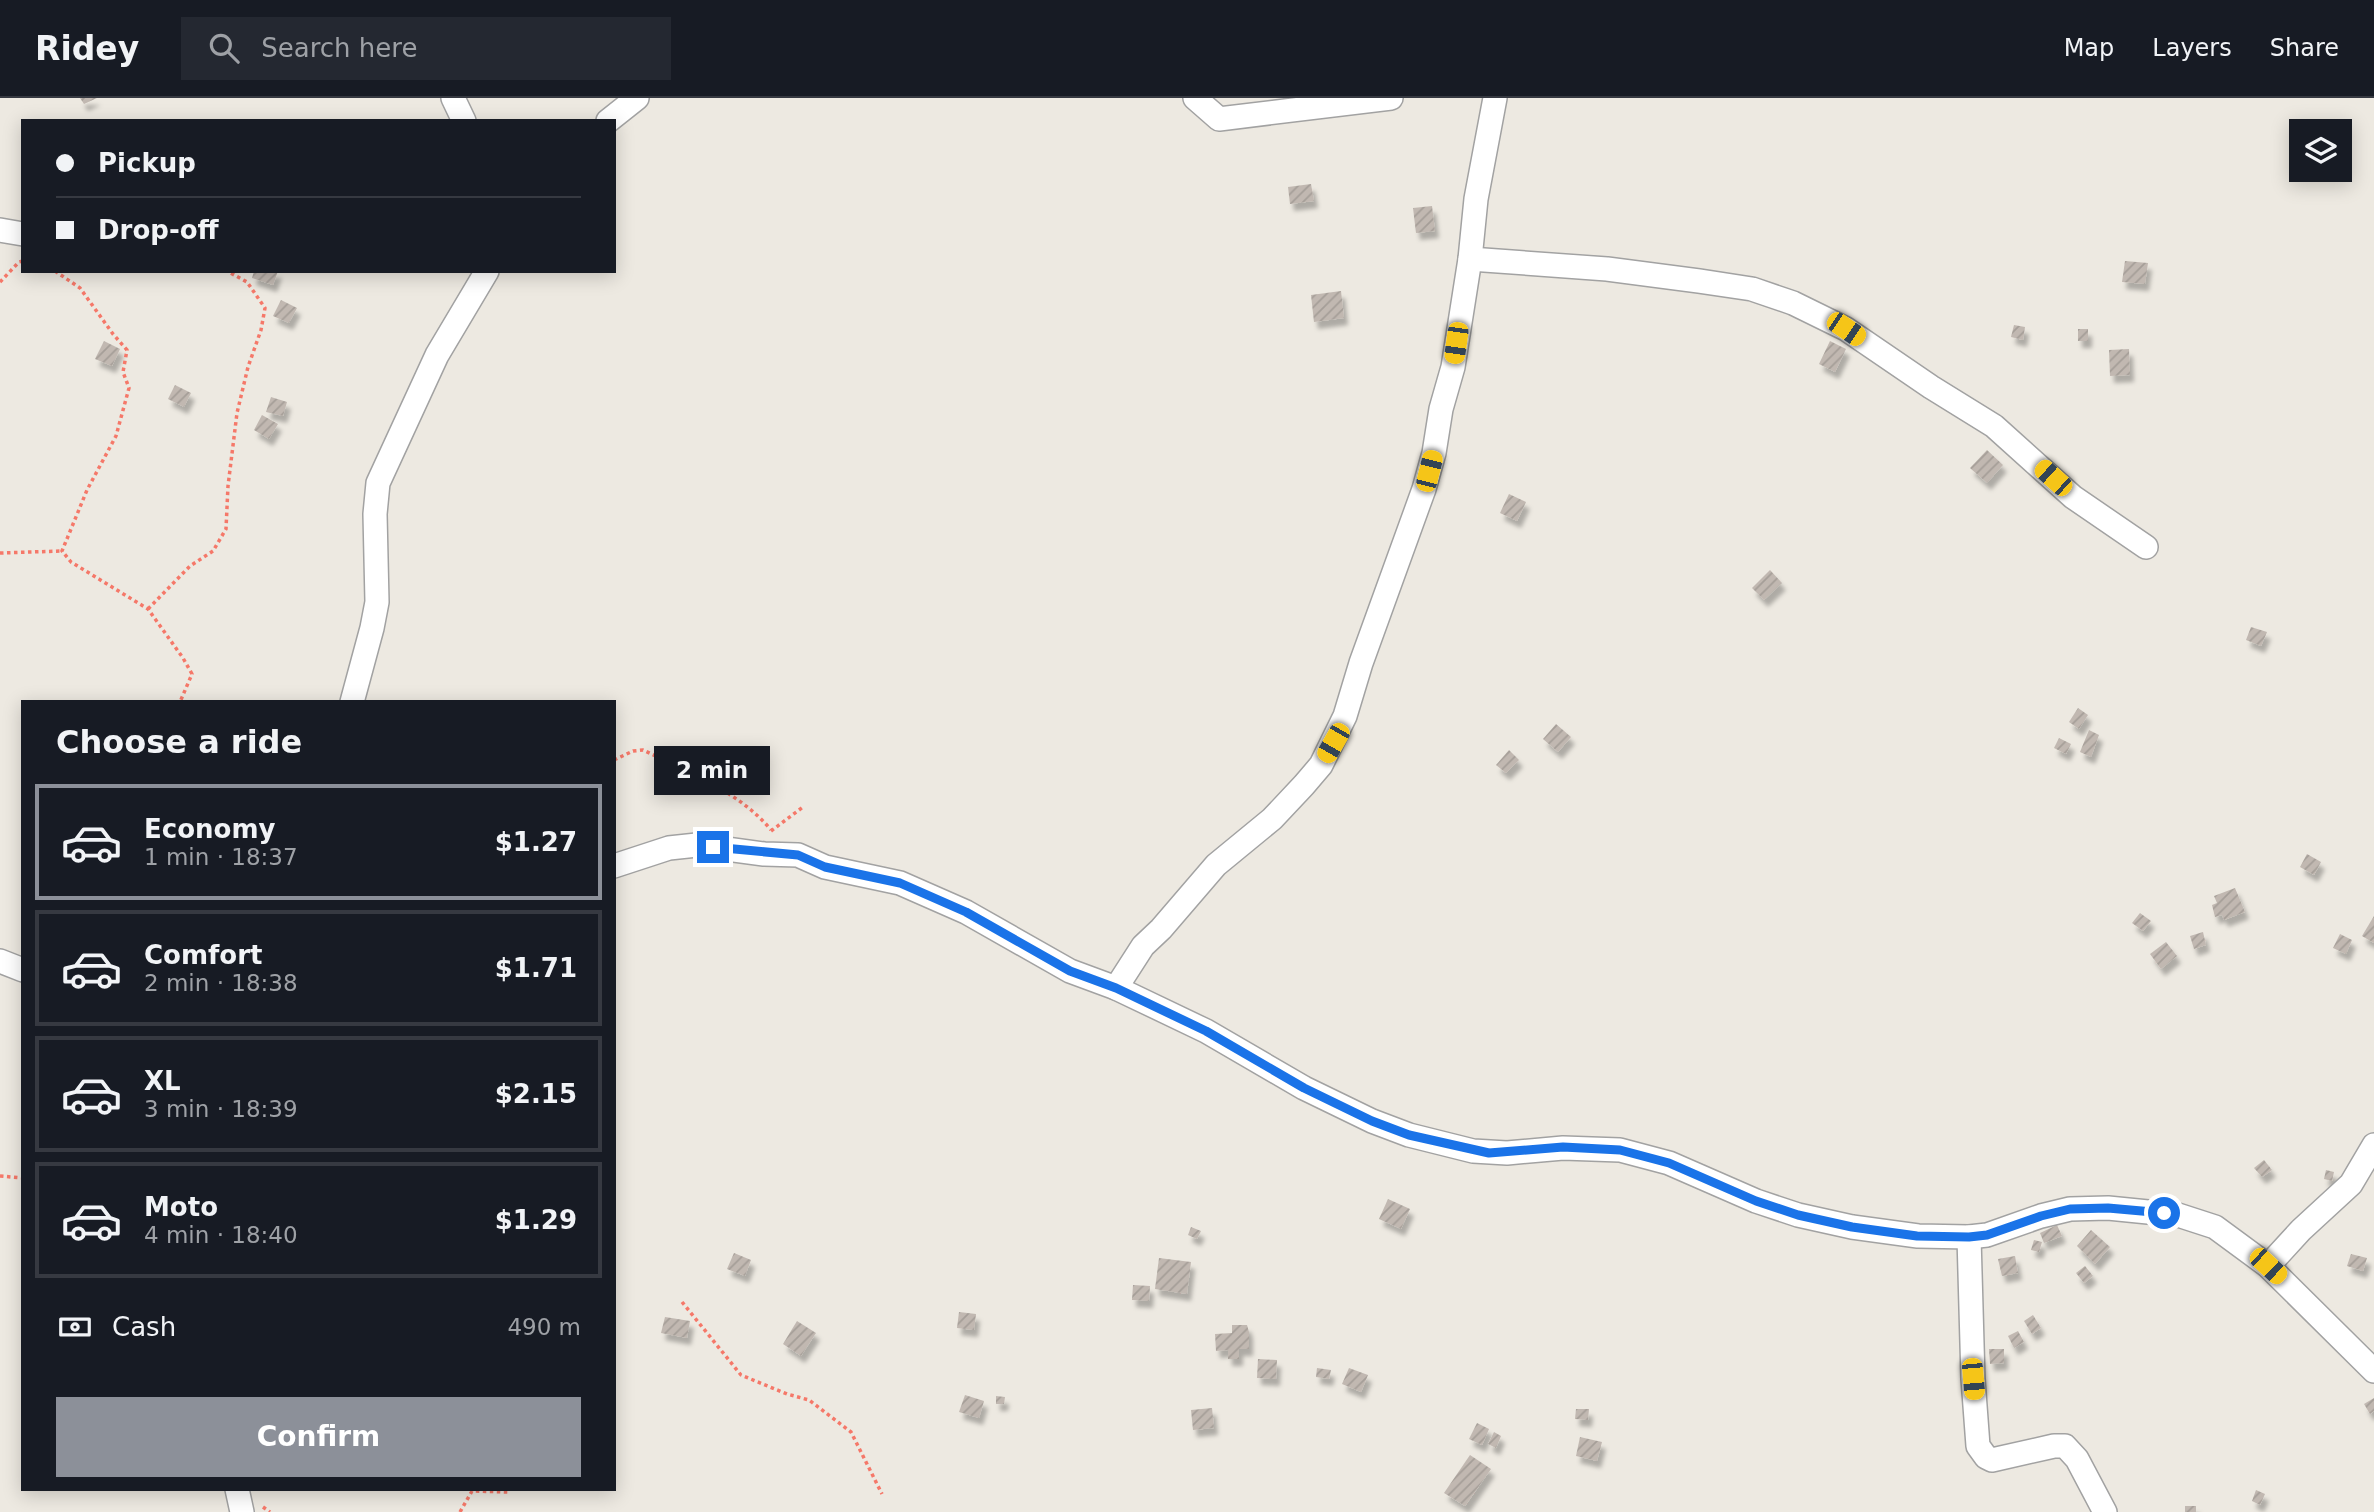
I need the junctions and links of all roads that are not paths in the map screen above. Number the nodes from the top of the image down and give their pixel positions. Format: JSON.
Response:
{"nodes":[{"id":1,"x":453,"y":98,"type":"edge"},
{"id":2,"x":636,"y":98,"type":"edge"},
{"id":3,"x":1195,"y":98,"type":"edge"},
{"id":4,"x":1391,"y":98,"type":"edge"},
{"id":5,"x":1496,"y":98,"type":"edge"},
{"id":6,"x":463,"y":119,"type":"edge"},
{"id":7,"x":610,"y":119,"type":"edge"},
{"id":8,"x":0,"y":230,"type":"edge"},
{"id":9,"x":21,"y":234,"type":"edge"},
{"id":10,"x":1470,"y":259,"type":"junction"},
{"id":11,"x":486,"y":273,"type":"edge"},
{"id":12,"x":2146,"y":547,"type":"dead end"},
{"id":13,"x":352,"y":700,"type":"edge"},
{"id":14,"x":616,"y":865,"type":"edge"},
{"id":15,"x":0,"y":961,"type":"edge"},
{"id":16,"x":21,"y":969,"type":"edge"},
{"id":17,"x":1116,"y":988,"type":"junction"},
{"id":18,"x":2374,"y":1145,"type":"edge"},
{"id":19,"x":1969,"y":1237,"type":"junction"},
{"id":20,"x":2268,"y":1266,"type":"junction"},
{"id":21,"x":2374,"y":1371,"type":"edge"},
{"id":22,"x":237,"y":1491,"type":"edge"},
{"id":23,"x":242,"y":1512,"type":"edge"},
{"id":24,"x":2105,"y":1512,"type":"edge"}],
"edges":[{"from":1,"to":6,"type":"street"},
{"from":2,"to":7,"type":"street"},
{"from":3,"to":4,"type":"street"},
{"from":5,"to":10,"type":"street"},
{"from":8,"to":9,"type":"street"},
{"from":10,"to":12,"type":"street"},
{"from":10,"to":17,"type":"street"},
{"from":11,"to":13,"type":"street"},
{"from":14,"to":17,"type":"street"},
{"from":15,"to":16,"type":"street"},
{"from":17,"to":19,"type":"street"},
{"from":18,"to":20,"type":"street"},
{"from":19,"to":20,"type":"street"},
{"from":19,"to":24,"type":"street"},
{"from":20,"to":21,"type":"street"},
{"from":22,"to":23,"type":"street"}]}
